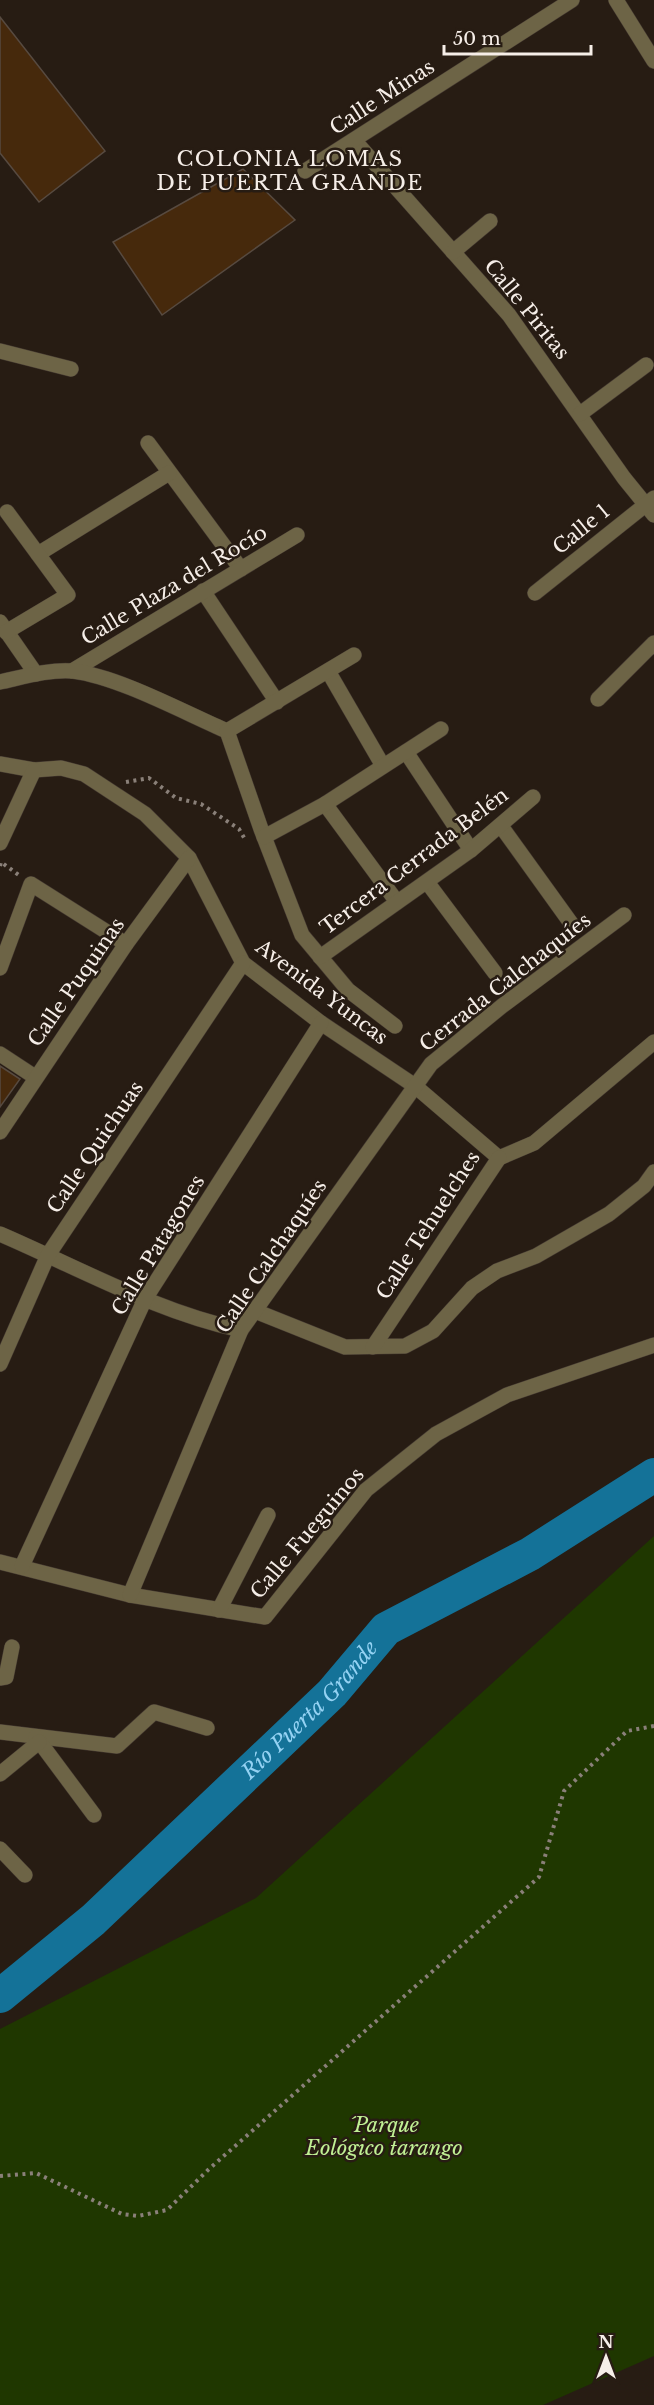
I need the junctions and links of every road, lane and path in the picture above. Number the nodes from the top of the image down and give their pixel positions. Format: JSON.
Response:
{"nodes":[{"id":1,"x":572,"y":0,"type":"edge"},
{"id":2,"x":615,"y":0,"type":"edge"},
{"id":3,"x":654,"y":61,"type":"edge"},
{"id":4,"x":354,"y":140,"type":"junction"},
{"id":5,"x":305,"y":171,"type":"dead end"},
{"id":6,"x":490,"y":221,"type":"dead end"},
{"id":7,"x":453,"y":252,"type":"junction"},
{"id":8,"x":0,"y":351,"type":"edge"},
{"id":9,"x":646,"y":365,"type":"dead end"},
{"id":10,"x":71,"y":369,"type":"dead end"},
{"id":11,"x":580,"y":414,"type":"junction"},
{"id":12,"x":148,"y":442,"type":"dead end"},
{"id":13,"x":169,"y":473,"type":"junction"},
{"id":14,"x":651,"y":506,"type":"edge"},
{"id":15,"x":7,"y":512,"type":"dead end"},
{"id":16,"x":297,"y":536,"type":"dead end"},
{"id":17,"x":38,"y":554,"type":"junction"},
{"id":18,"x":241,"y":569,"type":"junction"},
{"id":19,"x":203,"y":591,"type":"junction"},
{"id":20,"x":535,"y":593,"type":"dead end"},
{"id":21,"x":3,"y":627,"type":"edge"},
{"id":22,"x":654,"y":643,"type":"edge"},
{"id":23,"x":354,"y":655,"type":"dead end"},
{"id":24,"x":72,"y":671,"type":"junction"},
{"id":25,"x":328,"y":671,"type":"junction"},
{"id":26,"x":36,"y":674,"type":"junction"},
{"id":27,"x":0,"y":682,"type":"edge"},
{"id":28,"x":598,"y":699,"type":"dead end"},
{"id":29,"x":277,"y":702,"type":"junction"},
{"id":30,"x":441,"y":729,"type":"dead end"},
{"id":31,"x":227,"y":731,"type":"junction"},
{"id":32,"x":406,"y":752,"type":"junction"},
{"id":33,"x":0,"y":764,"type":"edge"},
{"id":34,"x":383,"y":766,"type":"junction"},
{"id":35,"x":34,"y":770,"type":"junction"},
{"id":36,"x":105,"y":786,"type":"junction"},
{"id":37,"x":533,"y":797,"type":"dead end"},
{"id":38,"x":325,"y":804,"type":"junction"},
{"id":39,"x":501,"y":826,"type":"junction"},
{"id":40,"x":263,"y":833,"type":"junction"},
{"id":41,"x":0,"y":843,"type":"edge"},
{"id":42,"x":471,"y":850,"type":"junction"},
{"id":43,"x":189,"y":858,"type":"junction"},
{"id":44,"x":427,"y":882,"type":"junction"},
{"id":45,"x":397,"y":902,"type":"junction"},
{"id":46,"x":624,"y":915,"type":"dead end"},
{"id":47,"x":573,"y":926,"type":"dead end"},
{"id":48,"x":126,"y":944,"type":"junction"},
{"id":49,"x":320,"y":957,"type":"junction"},
{"id":50,"x":243,"y":963,"type":"junction"},
{"id":51,"x":0,"y":968,"type":"edge"},
{"id":52,"x":495,"y":973,"type":"dead end"},
{"id":53,"x":321,"y":1023,"type":"junction"},
{"id":54,"x":395,"y":1026,"type":"dead end"},
{"id":55,"x":654,"y":1042,"type":"edge"},
{"id":56,"x":0,"y":1054,"type":"edge"},
{"id":57,"x":35,"y":1077,"type":"junction"},
{"id":58,"x":415,"y":1086,"type":"junction"},
{"id":59,"x":0,"y":1132,"type":"edge"},
{"id":60,"x":499,"y":1158,"type":"junction"},
{"id":61,"x":654,"y":1172,"type":"edge"},
{"id":62,"x":0,"y":1234,"type":"edge"},
{"id":63,"x":48,"y":1255,"type":"junction"},
{"id":64,"x":145,"y":1299,"type":"junction"},
{"id":65,"x":255,"y":1311,"type":"junction"},
{"id":66,"x":241,"y":1330,"type":"junction"},
{"id":67,"x":654,"y":1346,"type":"edge"},
{"id":68,"x":373,"y":1347,"type":"junction"},
{"id":69,"x":0,"y":1364,"type":"edge"},
{"id":70,"x":268,"y":1515,"type":"dead end"},
{"id":71,"x":0,"y":1562,"type":"edge"},
{"id":72,"x":22,"y":1566,"type":"junction"},
{"id":73,"x":129,"y":1595,"type":"junction"},
{"id":74,"x":219,"y":1610,"type":"junction"},
{"id":75,"x":12,"y":1647,"type":"dead end"},
{"id":76,"x":0,"y":1678,"type":"edge"},
{"id":77,"x":654,"y":1726,"type":"edge"},
{"id":78,"x":207,"y":1728,"type":"dead end"},
{"id":79,"x":0,"y":1732,"type":"edge"},
{"id":80,"x":38,"y":1739,"type":"junction"},
{"id":81,"x":0,"y":1774,"type":"edge"},
{"id":82,"x":94,"y":1815,"type":"dead end"},
{"id":83,"x":0,"y":1849,"type":"edge"},
{"id":84,"x":25,"y":1875,"type":"dead end"},
{"id":85,"x":0,"y":2176,"type":"edge"}],
"edges":[{"from":1,"to":4,"type":"street","name":"Calle Minas"},
{"from":2,"to":3,"type":"street"},
{"from":4,"to":5,"type":"street","name":"Calle Minas"},
{"from":4,"to":7,"type":"street","name":"Calle Piritas"},
{"from":6,"to":7,"type":"street"},
{"from":7,"to":11,"type":"street","name":"Calle Piritas"},
{"from":8,"to":10,"type":"street"},
{"from":9,"to":11,"type":"street"},
{"from":11,"to":14,"type":"street","name":"Calle Piritas"},
{"from":12,"to":13,"type":"street"},
{"from":13,"to":17,"type":"street"},
{"from":13,"to":18,"type":"street"},
{"from":14,"to":20,"type":"street","name":"Calle 1"},
{"from":15,"to":17,"type":"street"},
{"from":16,"to":18,"type":"street","name":"Calle Plaza del Rocío"},
{"from":17,"to":21,"type":"street"},
{"from":18,"to":19,"type":"street","name":"Calle Plaza del Rocío"},
{"from":19,"to":24,"type":"street","name":"Calle Plaza del Rocío"},
{"from":19,"to":29,"type":"street"},
{"from":21,"to":26,"type":"street"},
{"from":22,"to":28,"type":"street"},
{"from":23,"to":25,"type":"street"},
{"from":24,"to":26,"type":"street"},
{"from":24,"to":31,"type":"street"},
{"from":25,"to":29,"type":"street"},
{"from":25,"to":34,"type":"street"},
{"from":26,"to":27,"type":"street"},
{"from":29,"to":31,"type":"street"},
{"from":30,"to":32,"type":"street"},
{"from":31,"to":40,"type":"street"},
{"from":32,"to":34,"type":"street"},
{"from":32,"to":42,"type":"street"},
{"from":33,"to":35,"type":"street","name":"Avenida Yuncas"},
{"from":34,"to":38,"type":"street"},
{"from":35,"to":36,"type":"street","name":"Avenida Yuncas"},
{"from":35,"to":41,"type":"street"},
{"from":36,"to":40,"type":"path"},
{"from":36,"to":43,"type":"street","name":"Avenida Yuncas"},
{"from":37,"to":39,"type":"street","name":"Tercera Cerrada Belén"},
{"from":38,"to":40,"type":"street"},
{"from":38,"to":45,"type":"street"},
{"from":39,"to":42,"type":"street","name":"Tercera Cerrada Belén"},
{"from":39,"to":47,"type":"street"},
{"from":40,"to":49,"type":"street"},
{"from":42,"to":44,"type":"street","name":"Tercera Cerrada Belén"},
{"from":43,"to":48,"type":"street","name":"Calle Puquinas"},
{"from":43,"to":50,"type":"street","name":"Avenida Yuncas"},
{"from":44,"to":45,"type":"street","name":"Tercera Cerrada Belén"},
{"from":44,"to":52,"type":"street"},
{"from":45,"to":49,"type":"street","name":"Tercera Cerrada Belén"},
{"from":46,"to":58,"type":"street","name":"Cerrada Calchaquíes"},
{"from":48,"to":51,"type":"street"},
{"from":48,"to":57,"type":"street","name":"Calle Puquinas"},
{"from":49,"to":54,"type":"street"},
{"from":50,"to":53,"type":"street","name":"Avenida Yuncas"},
{"from":50,"to":63,"type":"street","name":"Calle Quichuas"},
{"from":53,"to":58,"type":"street","name":"Avenida Yuncas"},
{"from":53,"to":64,"type":"street","name":"Calle Patagones"},
{"from":55,"to":60,"type":"street"},
{"from":56,"to":57,"type":"street"},
{"from":57,"to":59,"type":"street","name":"Calle Puquinas"},
{"from":58,"to":60,"type":"street","name":"Calle Tehuelches"},
{"from":58,"to":65,"type":"street","name":"Calle Calchaquíes"},
{"from":60,"to":68,"type":"street","name":"Calle Tehuelches"},
{"from":61,"to":68,"type":"street"},
{"from":62,"to":63,"type":"street"},
{"from":63,"to":64,"type":"street"},
{"from":63,"to":69,"type":"street","name":"Calle Quichuas"},
{"from":64,"to":66,"type":"street"},
{"from":64,"to":72,"type":"street","name":"Calle Patagones"},
{"from":65,"to":66,"type":"street","name":"Calle Calchaquíes"},
{"from":65,"to":68,"type":"street"},
{"from":66,"to":73,"type":"street","name":"Calle Calchaquíes"},
{"from":67,"to":74,"type":"street","name":"Calle Fueguinos"},
{"from":70,"to":74,"type":"street"},
{"from":71,"to":72,"type":"street","name":"Calle Fueguinos"},
{"from":72,"to":73,"type":"street","name":"Calle Fueguinos"},
{"from":73,"to":74,"type":"street","name":"Calle Fueguinos"},
{"from":75,"to":76,"type":"street"},
{"from":77,"to":85,"type":"path"},
{"from":78,"to":80,"type":"street"},
{"from":79,"to":80,"type":"street"},
{"from":80,"to":81,"type":"street"},
{"from":80,"to":82,"type":"street"},
{"from":83,"to":84,"type":"street"}]}
